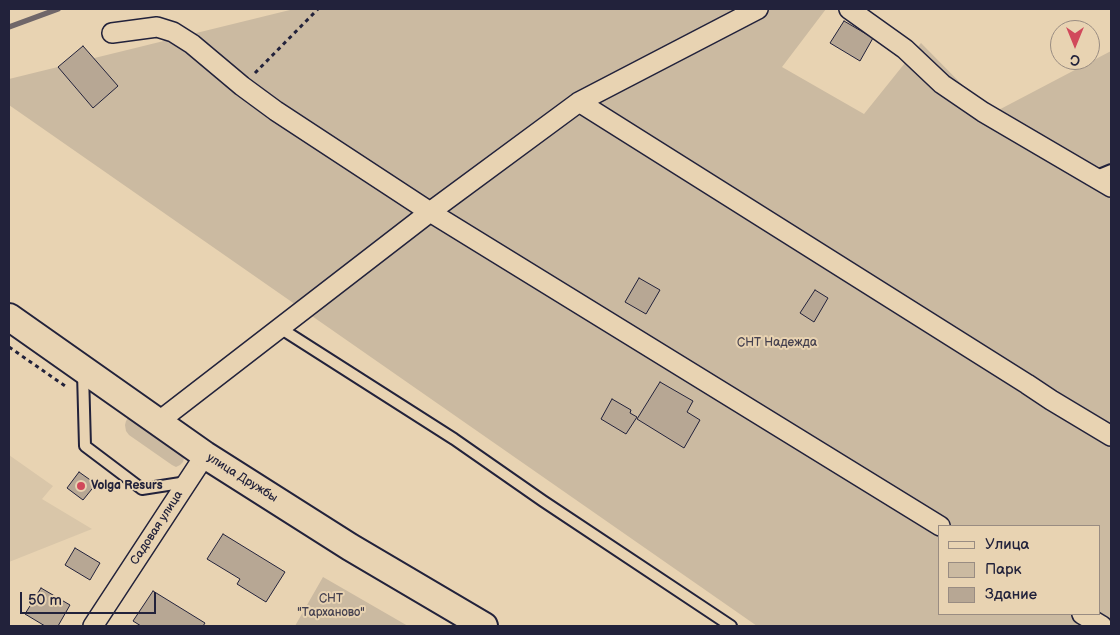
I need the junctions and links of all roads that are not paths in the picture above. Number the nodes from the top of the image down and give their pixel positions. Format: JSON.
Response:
{"nodes":[{"id":1,"x":758,"y":9,"type":"edge"},
{"id":2,"x":848,"y":9,"type":"edge"},
{"id":3,"x":112,"y":33,"type":"dead end"},
{"id":4,"x":580,"y":102,"type":"junction"},
{"id":5,"x":1103,"y":173,"type":"edge"},
{"id":6,"x":1111,"y":187,"type":"edge"},
{"id":7,"x":430,"y":212,"type":"junction"},
{"id":8,"x":9,"y":317,"type":"edge"},
{"id":9,"x":280,"y":328,"type":"junction"},
{"id":10,"x":82,"y":370,"type":"junction"},
{"id":11,"x":158,"y":422,"type":"junction"},
{"id":12,"x":1111,"y":436,"type":"edge"},
{"id":13,"x":205,"y":455,"type":"junction"},
{"id":14,"x":188,"y":482,"type":"junction"},
{"id":15,"x":938,"y":525,"type":"edge"},
{"id":16,"x":1084,"y":615,"type":"edge"},
{"id":17,"x":93,"y":626,"type":"edge"},
{"id":18,"x":481,"y":626,"type":"edge"},
{"id":19,"x":731,"y":626,"type":"edge"},
{"id":20,"x":1102,"y":626,"type":"edge"}],
"edges":[{"from":1,"to":4,"type":"street"},
{"from":2,"to":5,"type":"street"},
{"from":3,"to":7,"type":"street"},
{"from":4,"to":7,"type":"street"},
{"from":4,"to":12,"type":"street"},
{"from":5,"to":6,"type":"street"},
{"from":7,"to":9,"type":"street"},
{"from":7,"to":15,"type":"street"},
{"from":8,"to":10,"type":"main road","name":"улица Дружбы"},
{"from":9,"to":11,"type":"street"},
{"from":9,"to":19,"type":"lane"},
{"from":10,"to":11,"type":"main road","name":"улица Дружбы"},
{"from":10,"to":14,"type":"lane"},
{"from":11,"to":13,"type":"main road","name":"улица Дружбы"},
{"from":13,"to":14,"type":"street","name":"Садовая улица"},
{"from":13,"to":18,"type":"main road","name":"улица Дружбы"},
{"from":14,"to":17,"type":"street","name":"Садовая улица"},
{"from":16,"to":20,"type":"street"}]}
